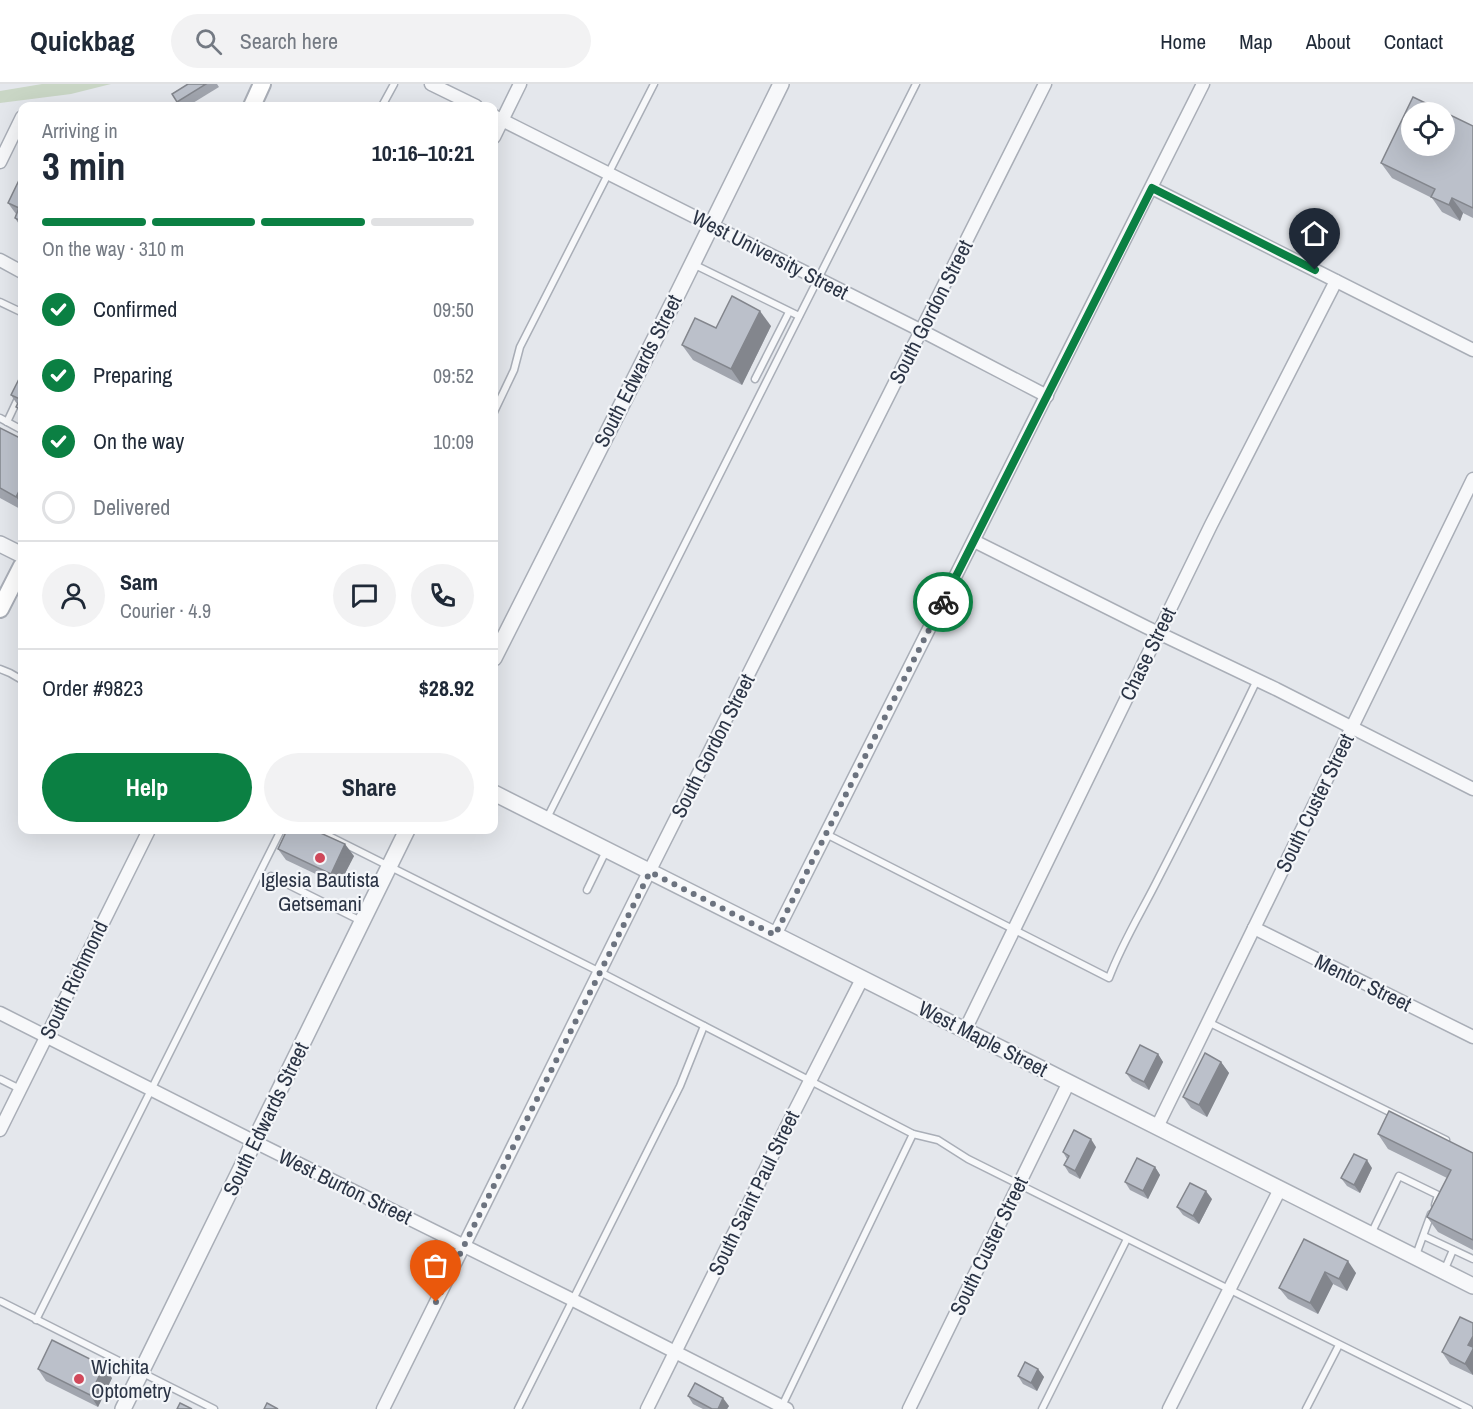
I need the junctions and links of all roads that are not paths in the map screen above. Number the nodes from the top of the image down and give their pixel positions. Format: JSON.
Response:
{"nodes":[{"id":1,"x":262,"y":84,"type":"edge"},
{"id":2,"x":394,"y":84,"type":"edge"},
{"id":3,"x":431,"y":84,"type":"edge"},
{"id":4,"x":520,"y":84,"type":"edge"},
{"id":5,"x":654,"y":84,"type":"edge"},
{"id":6,"x":781,"y":84,"type":"edge"},
{"id":7,"x":916,"y":84,"type":"edge"},
{"id":8,"x":1045,"y":84,"type":"edge"},
{"id":9,"x":1203,"y":84,"type":"edge"},
{"id":10,"x":254,"y":102,"type":"edge"},
{"id":11,"x":384,"y":102,"type":"edge"},
{"id":12,"x":468,"y":102,"type":"edge"},
{"id":13,"x":498,"y":118,"type":"edge"},
{"id":14,"x":18,"y":125,"type":"edge"},
{"id":15,"x":0,"y":162,"type":"edge"},
{"id":16,"x":608,"y":174,"type":"junction"},
{"id":17,"x":1152,"y":188,"type":"junction"},
{"id":18,"x":711,"y":226,"type":"junction"},
{"id":19,"x":0,"y":261,"type":"edge"},
{"id":20,"x":692,"y":264,"type":"junction"},
{"id":21,"x":18,"y":270,"type":"edge"},
{"id":22,"x":818,"y":279,"type":"junction"},
{"id":23,"x":1336,"y":281,"type":"junction"},
{"id":24,"x":0,"y":302,"type":"edge"},
{"id":25,"x":18,"y":311,"type":"edge"},
{"id":26,"x":789,"y":312,"type":"junction"},
{"id":27,"x":800,"y":316,"type":"junction"},
{"id":28,"x":921,"y":331,"type":"junction"},
{"id":29,"x":1473,"y":350,"type":"edge"},
{"id":30,"x":755,"y":379,"type":"dead end"},
{"id":31,"x":18,"y":396,"type":"edge"},
{"id":32,"x":1047,"y":396,"type":"junction"},
{"id":33,"x":498,"y":404,"type":"edge"},
{"id":34,"x":3,"y":420,"type":"edge"},
{"id":35,"x":18,"y":428,"type":"edge"},
{"id":36,"x":1473,"y":479,"type":"edge"},
{"id":37,"x":974,"y":541,"type":"junction"},
{"id":38,"x":0,"y":544,"type":"edge"},
{"id":39,"x":18,"y":553,"type":"edge"},
{"id":40,"x":18,"y":574,"type":"edge"},
{"id":41,"x":0,"y":609,"type":"edge"},
{"id":42,"x":1159,"y":633,"type":"junction"},
{"id":43,"x":498,"y":650,"type":"edge"},
{"id":44,"x":0,"y":669,"type":"edge"},
{"id":45,"x":18,"y":678,"type":"edge"},
{"id":46,"x":1257,"y":680,"type":"junction"},
{"id":47,"x":1352,"y":728,"type":"junction"},
{"id":48,"x":1473,"y":789,"type":"edge"},
{"id":49,"x":498,"y":795,"type":"edge"},
{"id":50,"x":546,"y":820,"type":"junction"},
{"id":51,"x":147,"y":834,"type":"edge"},
{"id":52,"x":279,"y":834,"type":"edge"},
{"id":53,"x":324,"y":834,"type":"edge"},
{"id":54,"x":406,"y":834,"type":"edge"},
{"id":55,"x":826,"y":834,"type":"junction"},
{"id":56,"x":607,"y":850,"type":"junction"},
{"id":57,"x":389,"y":866,"type":"junction"},
{"id":58,"x":650,"y":872,"type":"junction"},
{"id":59,"x":271,"y":876,"type":"dead end"},
{"id":60,"x":587,"y":890,"type":"dead end"},
{"id":61,"x":362,"y":921,"type":"junction"},
{"id":62,"x":1254,"y":928,"type":"junction"},
{"id":63,"x":1015,"y":929,"type":"junction"},
{"id":64,"x":775,"y":935,"type":"junction"},
{"id":65,"x":600,"y":972,"type":"junction"},
{"id":66,"x":862,"y":978,"type":"junction"},
{"id":67,"x":0,"y":1013,"type":"edge"},
{"id":68,"x":1208,"y":1022,"type":"junction"},
{"id":69,"x":704,"y":1026,"type":"junction"},
{"id":70,"x":965,"y":1030,"type":"junction"},
{"id":71,"x":46,"y":1036,"type":"junction"},
{"id":72,"x":1473,"y":1037,"type":"edge"},
{"id":73,"x":0,"y":1079,"type":"edge"},
{"id":74,"x":810,"y":1080,"type":"junction"},
{"id":75,"x":1069,"y":1082,"type":"junction"},
{"id":76,"x":20,"y":1089,"type":"junction"},
{"id":77,"x":151,"y":1089,"type":"junction"},
{"id":78,"x":1157,"y":1127,"type":"junction"},
{"id":79,"x":0,"y":1130,"type":"edge"},
{"id":80,"x":913,"y":1134,"type":"junction"},
{"id":81,"x":255,"y":1142,"type":"junction"},
{"id":82,"x":1453,"y":1144,"type":"edge"},
{"id":83,"x":1019,"y":1184,"type":"junction"},
{"id":84,"x":1280,"y":1190,"type":"junction"},
{"id":85,"x":1370,"y":1235,"type":"junction"},
{"id":86,"x":1424,"y":1236,"type":"junction"},
{"id":87,"x":1127,"y":1239,"type":"junction"},
{"id":88,"x":464,"y":1245,"type":"junction"},
{"id":89,"x":1453,"y":1250,"type":"junction"},
{"id":90,"x":1415,"y":1257,"type":"junction"},
{"id":91,"x":1473,"y":1259,"type":"edge"},
{"id":92,"x":1444,"y":1272,"type":"junction"},
{"id":93,"x":1473,"y":1286,"type":"edge"},
{"id":94,"x":1229,"y":1289,"type":"junction"},
{"id":95,"x":573,"y":1300,"type":"junction"},
{"id":96,"x":0,"y":1301,"type":"edge"},
{"id":97,"x":36,"y":1320,"type":"junction"},
{"id":98,"x":1339,"y":1345,"type":"junction"},
{"id":99,"x":675,"y":1352,"type":"junction"},
{"id":100,"x":141,"y":1373,"type":"junction"},
{"id":101,"x":783,"y":1408,"type":"edge"},
{"id":102,"x":123,"y":1409,"type":"edge"},
{"id":103,"x":214,"y":1409,"type":"edge"},
{"id":104,"x":383,"y":1409,"type":"edge"},
{"id":105,"x":518,"y":1409,"type":"edge"},
{"id":106,"x":647,"y":1409,"type":"edge"},
{"id":107,"x":909,"y":1409,"type":"edge"},
{"id":108,"x":1042,"y":1409,"type":"edge"},
{"id":109,"x":1169,"y":1409,"type":"edge"},
{"id":110,"x":1306,"y":1409,"type":"edge"},
{"id":111,"x":1470,"y":1409,"type":"edge"}],
"edges":[{"from":1,"to":10,"type":"main road"},
{"from":2,"to":11,"type":"lane"},
{"from":3,"to":12,"type":"street"},
{"from":4,"to":13,"type":"street"},
{"from":5,"to":16,"type":"lane"},
{"from":6,"to":18,"type":"street","name":"South Edwards Street"},
{"from":7,"to":22,"type":"lane"},
{"from":8,"to":28,"type":"street","name":"South Gordon Street"},
{"from":9,"to":17,"type":"street"},
{"from":13,"to":16,"type":"street","name":"West University Street"},
{"from":14,"to":15,"type":"street"},
{"from":16,"to":18,"type":"street","name":"West University Street"},
{"from":16,"to":33,"type":"lane"},
{"from":17,"to":23,"type":"street"},
{"from":17,"to":32,"type":"street"},
{"from":18,"to":20,"type":"street","name":"South Edwards Street"},
{"from":18,"to":22,"type":"street","name":"West University Street"},
{"from":19,"to":21,"type":"street"},
{"from":20,"to":26,"type":"lane"},
{"from":20,"to":43,"type":"street","name":"South Edwards Street"},
{"from":22,"to":27,"type":"lane"},
{"from":22,"to":28,"type":"street","name":"West University Street"},
{"from":23,"to":29,"type":"street"},
{"from":23,"to":42,"type":"street","name":"Chase Street"},
{"from":24,"to":25,"type":"lane"},
{"from":26,"to":27,"type":"lane"},
{"from":26,"to":30,"type":"lane"},
{"from":27,"to":50,"type":"lane"},
{"from":28,"to":32,"type":"street","name":"West University Street"},
{"from":28,"to":58,"type":"street","name":"South Gordon Street"},
{"from":31,"to":34,"type":"lane"},
{"from":32,"to":37,"type":"street"},
{"from":34,"to":35,"type":"lane"},
{"from":36,"to":47,"type":"street","name":"South Custer Street"},
{"from":37,"to":42,"type":"street"},
{"from":37,"to":55,"type":"street"},
{"from":38,"to":39,"type":"street"},
{"from":40,"to":41,"type":"main road"},
{"from":42,"to":46,"type":"street"},
{"from":42,"to":63,"type":"street","name":"Chase Street"},
{"from":44,"to":45,"type":"lane"},
{"from":46,"to":47,"type":"street"},
{"from":46,"to":63,"type":"lane"},
{"from":47,"to":48,"type":"street"},
{"from":47,"to":62,"type":"street","name":"South Custer Street"},
{"from":49,"to":50,"type":"street","name":"West Maple Street"},
{"from":50,"to":56,"type":"street","name":"West Maple Street"},
{"from":51,"to":71,"type":"street","name":"South Richmond"},
{"from":52,"to":77,"type":"lane"},
{"from":53,"to":57,"type":"lane"},
{"from":54,"to":57,"type":"street","name":"South Edwards Street"},
{"from":55,"to":63,"type":"lane"},
{"from":55,"to":64,"type":"street"},
{"from":56,"to":58,"type":"street","name":"West Maple Street"},
{"from":56,"to":60,"type":"lane"},
{"from":57,"to":61,"type":"street","name":"South Edwards Street"},
{"from":57,"to":65,"type":"lane"},
{"from":58,"to":64,"type":"street","name":"West Maple Street"},
{"from":58,"to":65,"type":"street","name":"South Gordon Street"},
{"from":59,"to":61,"type":"lane"},
{"from":61,"to":81,"type":"street","name":"South Edwards Street"},
{"from":62,"to":68,"type":"street","name":"South Custer Street"},
{"from":62,"to":72,"type":"street","name":"Mentor Street"},
{"from":63,"to":70,"type":"street","name":"Chase Street"},
{"from":64,"to":66,"type":"street","name":"West Maple Street"},
{"from":65,"to":69,"type":"lane"},
{"from":65,"to":88,"type":"street","name":"South Gordon Street"},
{"from":66,"to":70,"type":"street","name":"West Maple Street"},
{"from":66,"to":74,"type":"street","name":"South Saint Paul Street"},
{"from":67,"to":71,"type":"street","name":"West Burton Street"},
{"from":68,"to":78,"type":"street","name":"South Custer Street"},
{"from":68,"to":82,"type":"lane"},
{"from":69,"to":74,"type":"lane"},
{"from":69,"to":95,"type":"lane"},
{"from":70,"to":75,"type":"street","name":"West Maple Street"},
{"from":71,"to":76,"type":"street","name":"South Richmond"},
{"from":71,"to":77,"type":"street","name":"West Burton Street"},
{"from":73,"to":76,"type":"lane"},
{"from":74,"to":80,"type":"lane"},
{"from":74,"to":99,"type":"street","name":"South Saint Paul Street"},
{"from":75,"to":78,"type":"street","name":"West Maple Street"},
{"from":75,"to":83,"type":"street","name":"South Custer Street"},
{"from":76,"to":79,"type":"street","name":"South Richmond"},
{"from":77,"to":81,"type":"street","name":"West Burton Street"},
{"from":77,"to":97,"type":"lane"},
{"from":78,"to":84,"type":"street","name":"West Maple Street"},
{"from":80,"to":83,"type":"lane"},
{"from":80,"to":101,"type":"lane"},
{"from":81,"to":88,"type":"street","name":"West Burton Street"},
{"from":81,"to":100,"type":"street","name":"South Edwards Street"},
{"from":83,"to":87,"type":"lane"},
{"from":83,"to":107,"type":"street","name":"South Custer Street"},
{"from":84,"to":85,"type":"street","name":"West Maple Street"},
{"from":84,"to":94,"type":"street"},
{"from":85,"to":86,"type":"lane"},
{"from":85,"to":90,"type":"street","name":"West Maple Street"},
{"from":86,"to":89,"type":"lane"},
{"from":86,"to":90,"type":"lane"},
{"from":87,"to":94,"type":"lane"},
{"from":87,"to":108,"type":"lane"},
{"from":88,"to":95,"type":"street","name":"West Burton Street"},
{"from":88,"to":104,"type":"street","name":"South Gordon Street"},
{"from":89,"to":91,"type":"lane"},
{"from":89,"to":92,"type":"lane"},
{"from":90,"to":92,"type":"street","name":"West Maple Street"},
{"from":92,"to":93,"type":"street","name":"West Maple Street"},
{"from":94,"to":98,"type":"lane"},
{"from":94,"to":109,"type":"street"},
{"from":95,"to":99,"type":"street","name":"West Burton Street"},
{"from":95,"to":105,"type":"lane"},
{"from":96,"to":97,"type":"lane"},
{"from":97,"to":100,"type":"lane"},
{"from":98,"to":110,"type":"lane"},
{"from":98,"to":111,"type":"lane"},
{"from":99,"to":101,"type":"street","name":"West Burton Street"},
{"from":99,"to":106,"type":"street","name":"South Saint Paul Street"},
{"from":100,"to":102,"type":"street","name":"South Edwards Street"},
{"from":100,"to":103,"type":"lane"}]}
